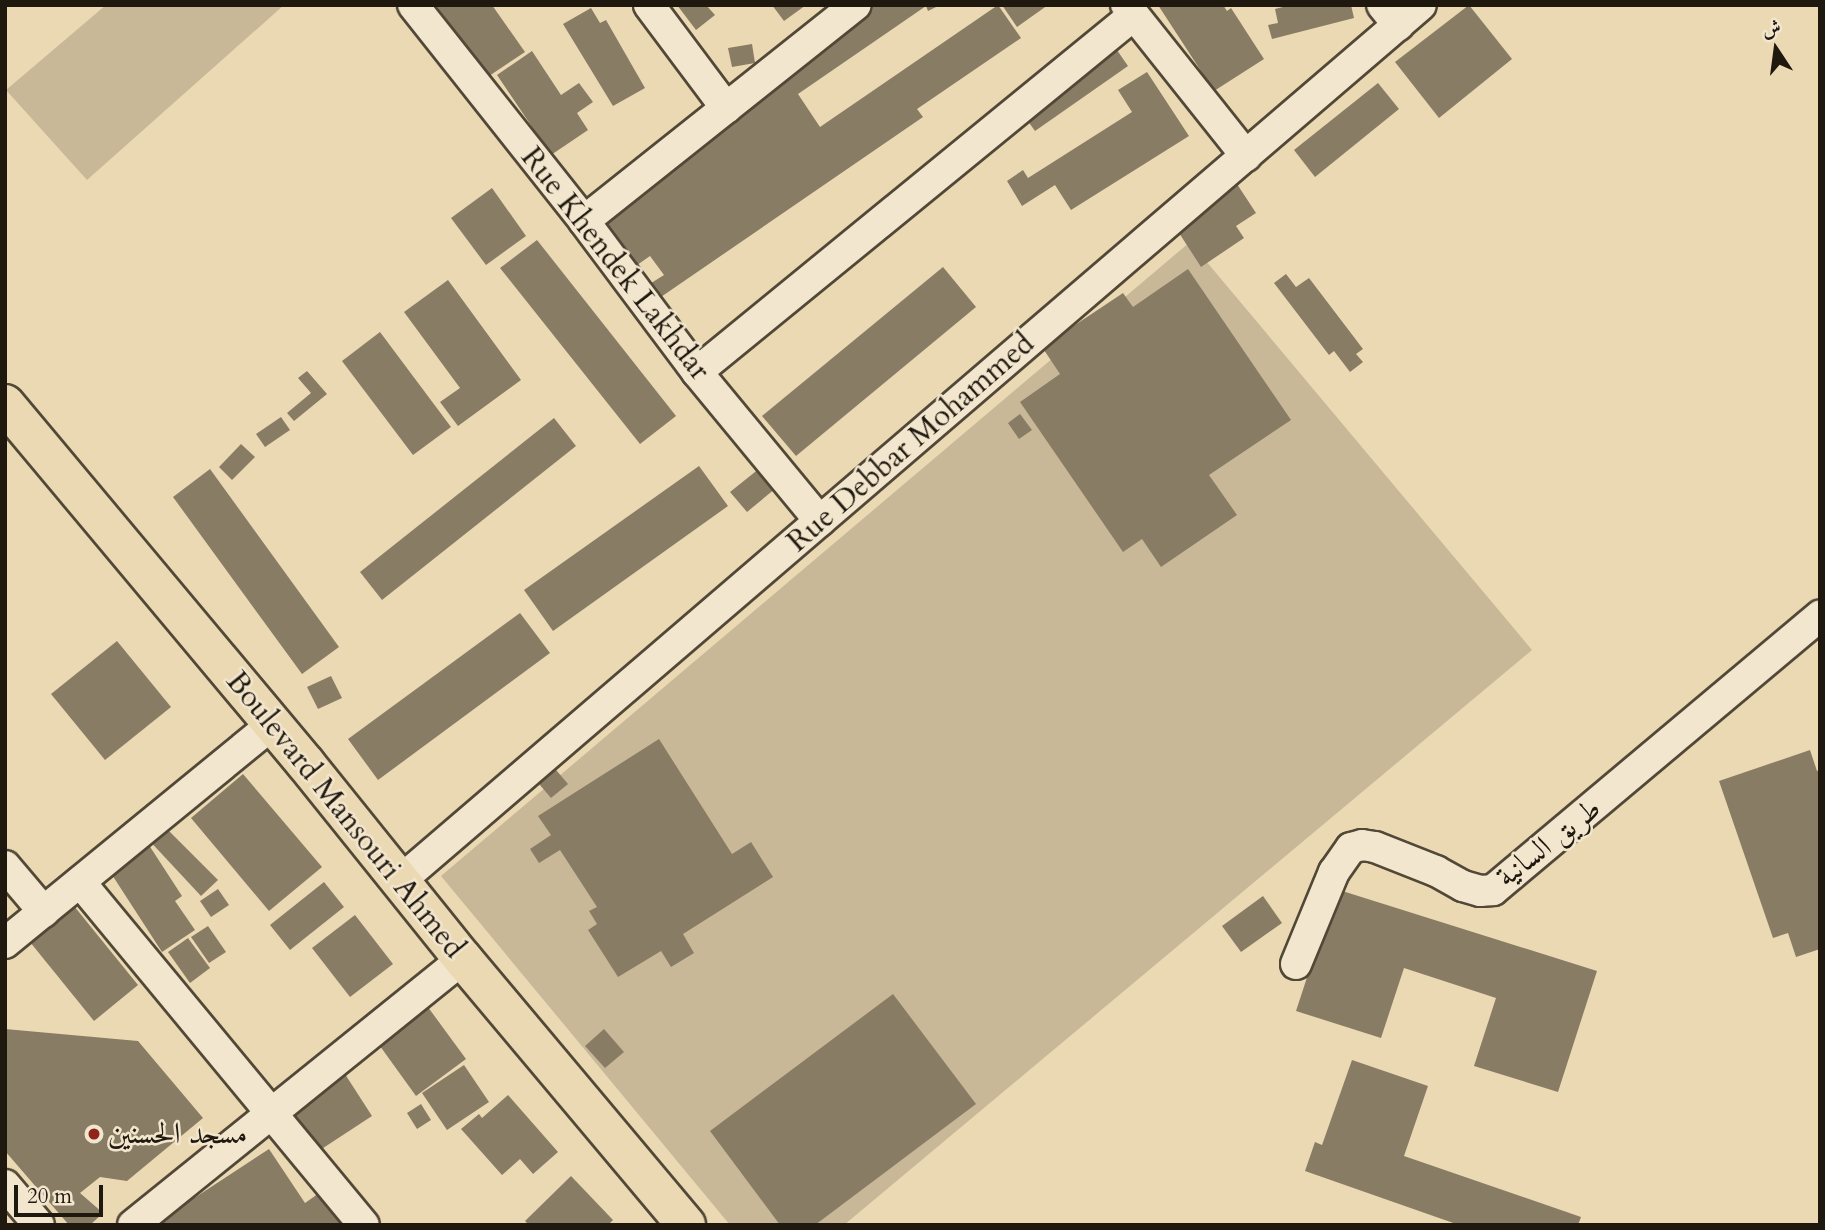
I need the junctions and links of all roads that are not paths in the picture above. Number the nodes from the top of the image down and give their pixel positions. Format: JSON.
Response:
{"nodes":[{"id":1,"x":413,"y":5,"type":"edge"},
{"id":2,"x":649,"y":5,"type":"edge"},
{"id":3,"x":856,"y":5,"type":"edge"},
{"id":4,"x":1421,"y":5,"type":"edge"},
{"id":5,"x":1130,"y":10,"type":"edge"},
{"id":6,"x":1390,"y":15,"type":"edge"},
{"id":7,"x":726,"y":108,"type":"junction"},
{"id":8,"x":1246,"y":156,"type":"junction"},
{"id":9,"x":584,"y":221,"type":"junction"},
{"id":10,"x":697,"y":372,"type":"junction"},
{"id":11,"x":5,"y":404,"type":"edge"},
{"id":12,"x":820,"y":521,"type":"junction"},
{"id":13,"x":1820,"y":616,"type":"edge"},
{"id":14,"x":273,"y":724,"type":"junction"},
{"id":15,"x":5,"y":866,"type":"edge"},
{"id":16,"x":400,"y":881,"type":"junction"},
{"id":17,"x":80,"y":882,"type":"junction"},
{"id":18,"x":44,"y":912,"type":"junction"},
{"id":19,"x":5,"y":943,"type":"edge"},
{"id":20,"x":463,"y":959,"type":"junction"},
{"id":21,"x":1296,"y":964,"type":"dead end"},
{"id":22,"x":272,"y":1114,"type":"junction"},
{"id":23,"x":5,"y":1185,"type":"edge"},
{"id":24,"x":355,"y":1222,"type":"edge"},
{"id":25,"x":39,"y":1225,"type":"edge"},
{"id":26,"x":133,"y":1225,"type":"edge"},
{"id":27,"x":686,"y":1225,"type":"edge"}],
"edges":[{"from":1,"to":9,"type":"street","name":"Rue Khendek Lakhdar"},
{"from":2,"to":7,"type":"street"},
{"from":3,"to":7,"type":"street"},
{"from":4,"to":6,"type":"street","name":"Rue Debbar Mohammed"},
{"from":5,"to":8,"type":"street"},
{"from":5,"to":10,"type":"street"},
{"from":6,"to":8,"type":"street","name":"Rue Debbar Mohammed"},
{"from":7,"to":9,"type":"street"},
{"from":8,"to":12,"type":"street","name":"Rue Debbar Mohammed"},
{"from":9,"to":10,"type":"street","name":"Rue Khendek Lakhdar"},
{"from":10,"to":12,"type":"street","name":"Rue Khendek Lakhdar"},
{"from":11,"to":14,"type":"main road","name":"Boulevard Mansouri Ahmed"},
{"from":12,"to":16,"type":"street","name":"Rue Debbar Mohammed"},
{"from":13,"to":21,"type":"street","name":"طريق السانية"},
{"from":14,"to":16,"type":"main road","name":"Boulevard Mansouri Ahmed"},
{"from":14,"to":17,"type":"street"},
{"from":15,"to":18,"type":"street"},
{"from":16,"to":20,"type":"main road","name":"Boulevard Mansouri Ahmed"},
{"from":17,"to":18,"type":"street"},
{"from":17,"to":22,"type":"street"},
{"from":18,"to":19,"type":"street"},
{"from":20,"to":22,"type":"street"},
{"from":20,"to":27,"type":"main road","name":"Boulevard Mansouri Ahmed"},
{"from":22,"to":24,"type":"street"},
{"from":22,"to":26,"type":"street"},
{"from":23,"to":25,"type":"street"}]}
